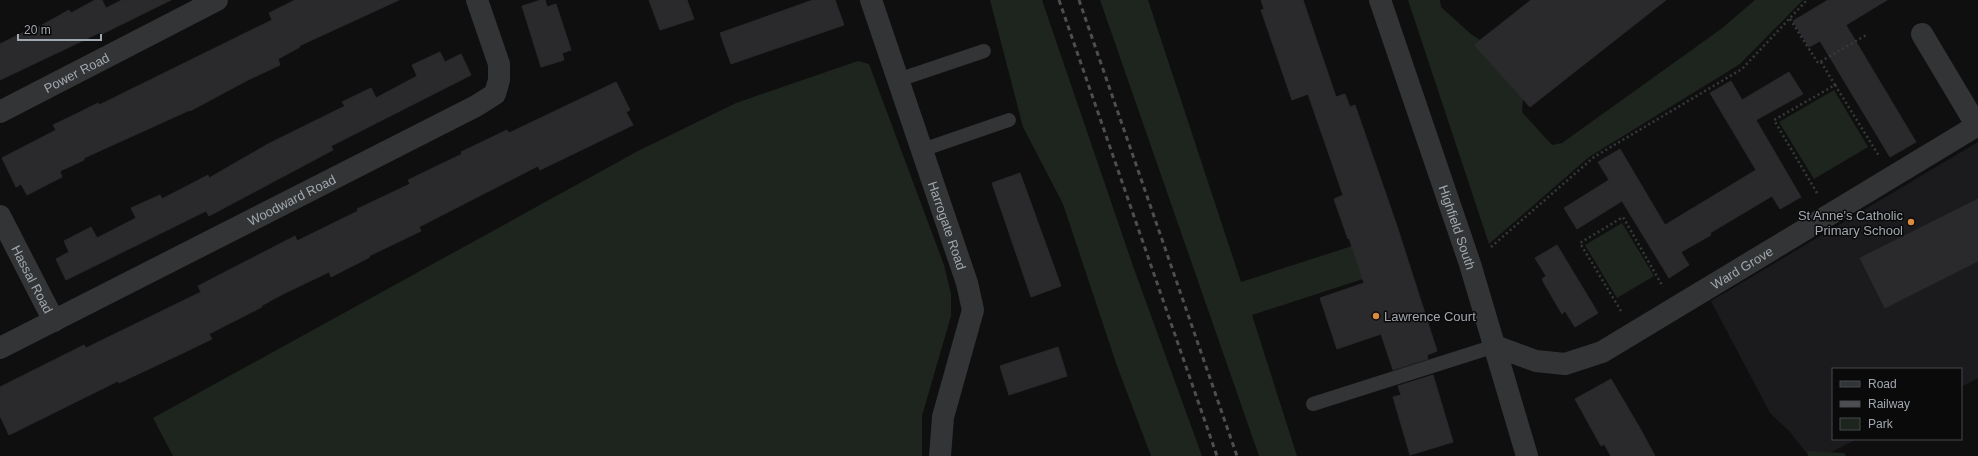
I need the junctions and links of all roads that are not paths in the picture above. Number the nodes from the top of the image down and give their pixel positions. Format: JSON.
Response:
{"nodes":[{"id":1,"x":217,"y":0,"type":"edge"},
{"id":2,"x":477,"y":0,"type":"edge"},
{"id":3,"x":871,"y":0,"type":"edge"},
{"id":4,"x":1380,"y":0,"type":"edge"},
{"id":5,"x":1922,"y":34,"type":"dead end"},
{"id":6,"x":984,"y":51,"type":"dead end"},
{"id":7,"x":898,"y":80,"type":"junction"},
{"id":8,"x":0,"y":112,"type":"edge"},
{"id":9,"x":1009,"y":120,"type":"dead end"},
{"id":10,"x":1977,"y":126,"type":"edge"},
{"id":11,"x":922,"y":150,"type":"junction"},
{"id":12,"x":0,"y":216,"type":"edge"},
{"id":13,"x":54,"y":321,"type":"junction"},
{"id":14,"x":1495,"y":346,"type":"junction"},
{"id":15,"x":0,"y":348,"type":"edge"},
{"id":16,"x":1313,"y":404,"type":"dead end"},
{"id":17,"x":940,"y":456,"type":"edge"},
{"id":18,"x":1527,"y":456,"type":"edge"}],
"edges":[{"from":1,"to":8,"type":"street","name":"Power Road"},
{"from":2,"to":13,"type":"street","name":"Woodward Road"},
{"from":3,"to":7,"type":"street","name":"Harrogate Road"},
{"from":4,"to":14,"type":"street","name":"Highfield South"},
{"from":5,"to":10,"type":"street","name":"Ward Grove"},
{"from":6,"to":7,"type":"lane"},
{"from":7,"to":11,"type":"street","name":"Harrogate Road"},
{"from":9,"to":11,"type":"lane"},
{"from":10,"to":14,"type":"street","name":"Ward Grove"},
{"from":11,"to":17,"type":"street","name":"Harrogate Road"},
{"from":12,"to":13,"type":"street","name":"Hassal Road"},
{"from":13,"to":15,"type":"street","name":"Woodward Road"},
{"from":14,"to":16,"type":"lane"},
{"from":14,"to":18,"type":"street","name":"Highfield South"}]}
